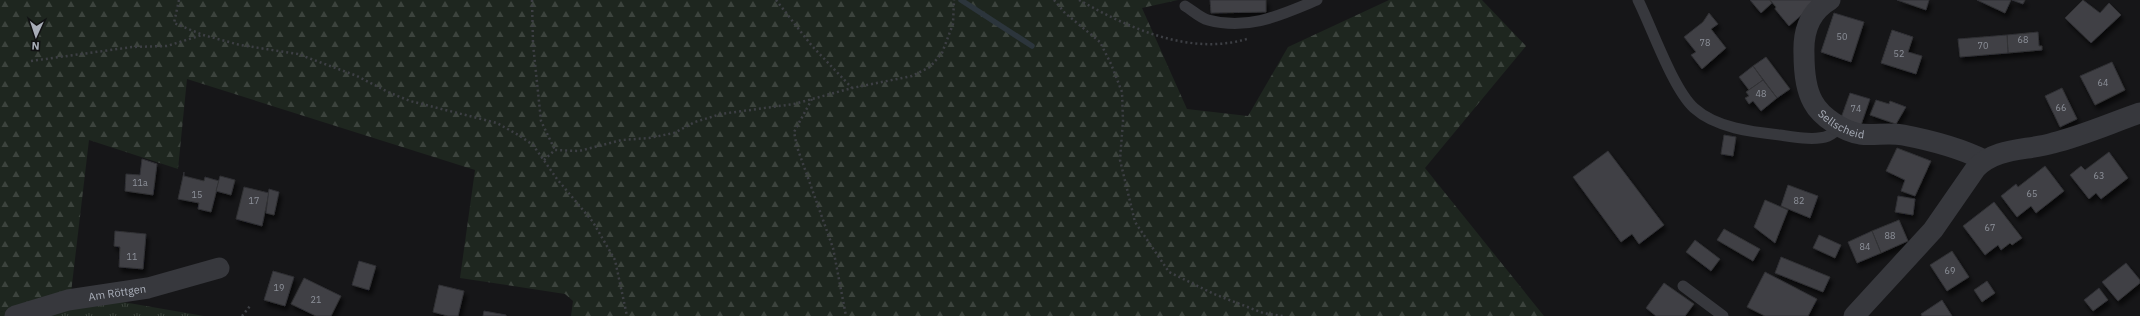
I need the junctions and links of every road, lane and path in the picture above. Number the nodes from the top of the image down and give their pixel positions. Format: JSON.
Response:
{"nodes":[{"id":1,"x":179,"y":0,"type":"edge"},
{"id":2,"x":532,"y":0,"type":"edge"},
{"id":3,"x":776,"y":0,"type":"edge"},
{"id":4,"x":954,"y":0,"type":"edge"},
{"id":5,"x":1054,"y":0,"type":"edge"},
{"id":6,"x":1316,"y":0,"type":"edge"},
{"id":7,"x":1638,"y":0,"type":"edge"},
{"id":8,"x":1830,"y":0,"type":"edge"},
{"id":9,"x":1184,"y":6,"type":"dead end"},
{"id":10,"x":203,"y":35,"type":"junction"},
{"id":11,"x":31,"y":61,"type":"dead end"},
{"id":12,"x":852,"y":88,"type":"junction"},
{"id":13,"x":812,"y":99,"type":"junction"},
{"id":14,"x":2140,"y":113,"type":"edge"},
{"id":15,"x":1840,"y":126,"type":"junction"},
{"id":16,"x":554,"y":150,"type":"junction"},
{"id":17,"x":544,"y":160,"type":"junction"},
{"id":18,"x":1984,"y":160,"type":"junction"},
{"id":19,"x":219,"y":268,"type":"dead end"},
{"id":20,"x":1683,"y":286,"type":"dead end"},
{"id":21,"x":250,"y":306,"type":"dead end"},
{"id":22,"x":15,"y":316,"type":"edge"},
{"id":23,"x":242,"y":316,"type":"edge"},
{"id":24,"x":627,"y":316,"type":"edge"},
{"id":25,"x":846,"y":316,"type":"edge"},
{"id":26,"x":1283,"y":316,"type":"edge"},
{"id":27,"x":1722,"y":316,"type":"edge"},
{"id":28,"x":1854,"y":316,"type":"edge"}],
"edges":[{"from":1,"to":10,"type":"path"},
{"from":2,"to":16,"type":"path"},
{"from":3,"to":12,"type":"path"},
{"from":4,"to":12,"type":"path"},
{"from":5,"to":26,"type":"path"},
{"from":6,"to":9,"type":"lane"},
{"from":7,"to":15,"type":"lane"},
{"from":8,"to":15,"type":"street","name":"Sellscheid"},
{"from":10,"to":11,"type":"path"},
{"from":10,"to":17,"type":"path"},
{"from":12,"to":13,"type":"path"},
{"from":13,"to":16,"type":"path"},
{"from":13,"to":25,"type":"path"},
{"from":14,"to":18,"type":"street"},
{"from":15,"to":18,"type":"street","name":"Sellscheid"},
{"from":16,"to":17,"type":"path"},
{"from":17,"to":24,"type":"path"},
{"from":18,"to":28,"type":"street"},
{"from":19,"to":22,"type":"street","name":"Am Röttgen"},
{"from":20,"to":27,"type":"lane"},
{"from":21,"to":23,"type":"path"}]}
